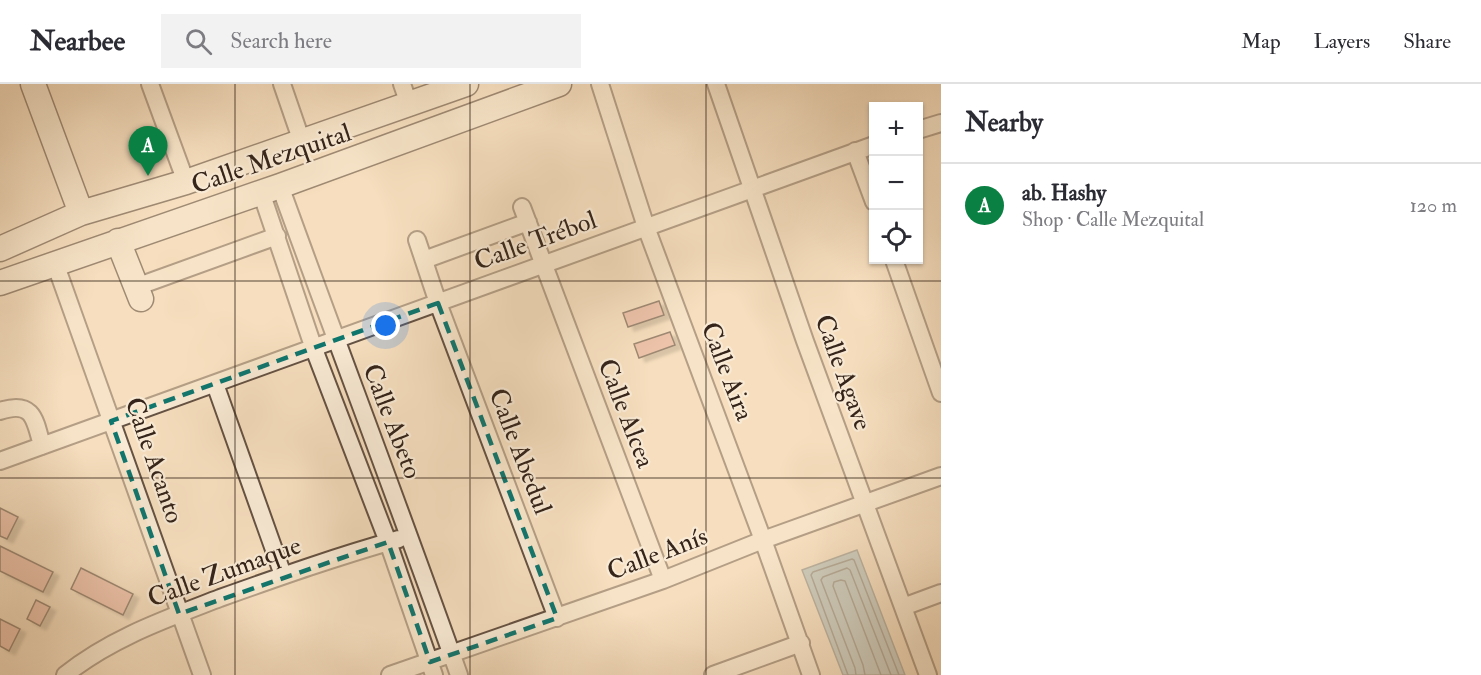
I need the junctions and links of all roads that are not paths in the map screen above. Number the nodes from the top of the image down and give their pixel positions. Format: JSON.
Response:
{"nodes":[{"id":1,"x":33,"y":84,"type":"edge"},
{"id":2,"x":150,"y":84,"type":"edge"},
{"id":3,"x":282,"y":84,"type":"edge"},
{"id":4,"x":466,"y":84,"type":"edge"},
{"id":5,"x":559,"y":84,"type":"edge"},
{"id":6,"x":600,"y":84,"type":"edge"},
{"id":7,"x":716,"y":84,"type":"edge"},
{"id":8,"x":406,"y":94,"type":"edge"},
{"id":9,"x":941,"y":123,"type":"edge"},
{"id":10,"x":923,"y":128,"type":"edge"},
{"id":11,"x":302,"y":142,"type":"junction"},
{"id":12,"x":869,"y":147,"type":"edge"},
{"id":13,"x":855,"y":152,"type":"junction"},
{"id":14,"x":186,"y":182,"type":"junction"},
{"id":15,"x":752,"y":188,"type":"junction"},
{"id":16,"x":270,"y":189,"type":"junction"},
{"id":17,"x":869,"y":191,"type":"edge"},
{"id":18,"x":81,"y":213,"type":"junction"},
{"id":19,"x":646,"y":227,"type":"junction"},
{"id":20,"x":277,"y":236,"type":"junction"},
{"id":21,"x":417,"y":240,"type":"dead end"},
{"id":22,"x":118,"y":241,"type":"junction"},
{"id":23,"x":0,"y":249,"type":"edge"},
{"id":24,"x":423,"y":260,"type":"junction"},
{"id":25,"x":55,"y":263,"type":"junction"},
{"id":26,"x":543,"y":263,"type":"junction"},
{"id":27,"x":895,"y":264,"type":"edge"},
{"id":28,"x":0,"y":283,"type":"edge"},
{"id":29,"x":138,"y":293,"type":"joint"},
{"id":30,"x":438,"y":303,"type":"junction"},
{"id":31,"x":336,"y":341,"type":"junction"},
{"id":32,"x":314,"y":349,"type":"junction"},
{"id":33,"x":215,"y":384,"type":"junction"},
{"id":34,"x":941,"y":393,"type":"edge"},
{"id":35,"x":0,"y":411,"type":"edge"},
{"id":36,"x":111,"y":421,"type":"junction"},
{"id":37,"x":42,"y":446,"type":"junction"},
{"id":38,"x":0,"y":461,"type":"edge"},
{"id":39,"x":941,"y":476,"type":"edge"},
{"id":40,"x":864,"y":504,"type":"junction"},
{"id":41,"x":410,"y":536,"type":"junction"},
{"id":42,"x":763,"y":540,"type":"junction"},
{"id":43,"x":388,"y":542,"type":"junction"},
{"id":44,"x":283,"y":575,"type":"junction"},
{"id":45,"x":663,"y":580,"type":"junction"},
{"id":46,"x":941,"y":593,"type":"edge"},
{"id":47,"x":903,"y":607,"type":"junction"},
{"id":48,"x":179,"y":614,"type":"junction"},
{"id":49,"x":557,"y":618,"type":"junction"},
{"id":50,"x":801,"y":644,"type":"junction"},
{"id":51,"x":451,"y":654,"type":"junction"},
{"id":52,"x":432,"y":668,"type":"edge"},
{"id":53,"x":65,"y":675,"type":"edge"},
{"id":54,"x":202,"y":675,"type":"edge"},
{"id":55,"x":390,"y":675,"type":"edge"},
{"id":56,"x":459,"y":675,"type":"edge"},
{"id":57,"x":713,"y":675,"type":"edge"},
{"id":58,"x":812,"y":675,"type":"edge"},
{"id":59,"x":928,"y":675,"type":"edge"}],
"edges":[{"from":1,"to":18,"type":"main road"},
{"from":2,"to":14,"type":"street"},
{"from":3,"to":11,"type":"street"},
{"from":4,"to":8,"type":"main road","name":"Calle Mezquital"},
{"from":5,"to":16,"type":"main road","name":"Calle Mezquital"},
{"from":6,"to":19,"type":"street","name":"Calle Aira"},
{"from":7,"to":15,"type":"street","name":"Calle Agave"},
{"from":8,"to":11,"type":"main road","name":"Calle Mezquital"},
{"from":9,"to":10,"type":"street"},
{"from":11,"to":14,"type":"main road","name":"Calle Mezquital"},
{"from":12,"to":13,"type":"street","name":"Calle Trébol"},
{"from":13,"to":15,"type":"street","name":"Calle Trébol"},
{"from":13,"to":17,"type":"street"},
{"from":14,"to":18,"type":"main road","name":"Calle Mezquital"},
{"from":15,"to":19,"type":"street","name":"Calle Trébol"},
{"from":15,"to":40,"type":"street","name":"Calle Agave"},
{"from":16,"to":20,"type":"street","name":"Calle Abeto"},
{"from":16,"to":22,"type":"main road","name":"Calle Mezquital"},
{"from":16,"to":31,"type":"street","name":"Calle Abeto"},
{"from":18,"to":23,"type":"main road","name":"Calle Mezquital"},
{"from":19,"to":26,"type":"street","name":"Calle Trébol"},
{"from":19,"to":42,"type":"street","name":"Calle Aira"},
{"from":20,"to":29,"type":"street"},
{"from":20,"to":32,"type":"street","name":"Calle Abeto"},
{"from":21,"to":24,"type":"street","name":"Calle Abedul"},
{"from":22,"to":25,"type":"main road","name":"Calle Mezquital"},
{"from":22,"to":29,"type":"main road"},
{"from":24,"to":26,"type":"street","name":"Calle Alcea"},
{"from":24,"to":30,"type":"street","name":"Calle Abedul"},
{"from":25,"to":28,"type":"main road","name":"Calle Mezquital"},
{"from":25,"to":36,"type":"street","name":"Calle Acanto"},
{"from":26,"to":30,"type":"street","name":"Calle Trébol"},
{"from":26,"to":45,"type":"street","name":"Calle Alcea"},
{"from":27,"to":34,"type":"street"},
{"from":30,"to":31,"type":"street","name":"Calle Trébol"},
{"from":30,"to":49,"type":"street","name":"Calle Abedul"},
{"from":31,"to":32,"type":"street","name":"Calle Trébol"},
{"from":31,"to":41,"type":"street","name":"Calle Abeto"},
{"from":32,"to":33,"type":"street","name":"Calle Trébol"},
{"from":32,"to":43,"type":"street","name":"Calle Abeto"},
{"from":33,"to":36,"type":"street","name":"Calle Trébol"},
{"from":33,"to":44,"type":"street"},
{"from":35,"to":37,"type":"street"},
{"from":36,"to":37,"type":"street","name":"Calle Trébol"},
{"from":36,"to":48,"type":"street","name":"Calle Acanto"},
{"from":37,"to":38,"type":"street","name":"Calle Trébol"},
{"from":39,"to":40,"type":"street","name":"Calle Anís"},
{"from":40,"to":42,"type":"street","name":"Calle Anís"},
{"from":40,"to":47,"type":"street","name":"Calle Agave"},
{"from":41,"to":43,"type":"street","name":"Calle Zumaque"},
{"from":41,"to":51,"type":"street","name":"Calle Abeto"},
{"from":42,"to":45,"type":"street","name":"Calle Anís"},
{"from":42,"to":50,"type":"street","name":"Calle Aira"},
{"from":43,"to":44,"type":"street","name":"Calle Zumaque"},
{"from":43,"to":52,"type":"street","name":"Calle Abeto"},
{"from":44,"to":48,"type":"street","name":"Calle Zumaque"},
{"from":45,"to":49,"type":"street","name":"Calle Anís"},
{"from":46,"to":47,"type":"street"},
{"from":47,"to":59,"type":"street","name":"Calle Agave"},
{"from":48,"to":53,"type":"street","name":"Calle Zumaque"},
{"from":48,"to":54,"type":"street","name":"Calle Acanto"},
{"from":49,"to":51,"type":"street","name":"Calle Anís"},
{"from":50,"to":57,"type":"street"},
{"from":50,"to":58,"type":"street","name":"Calle Aira"},
{"from":51,"to":52,"type":"street","name":"Calle Anís"},
{"from":51,"to":56,"type":"street","name":"Calle Abeto"},
{"from":52,"to":55,"type":"street","name":"Calle Anís"}]}
